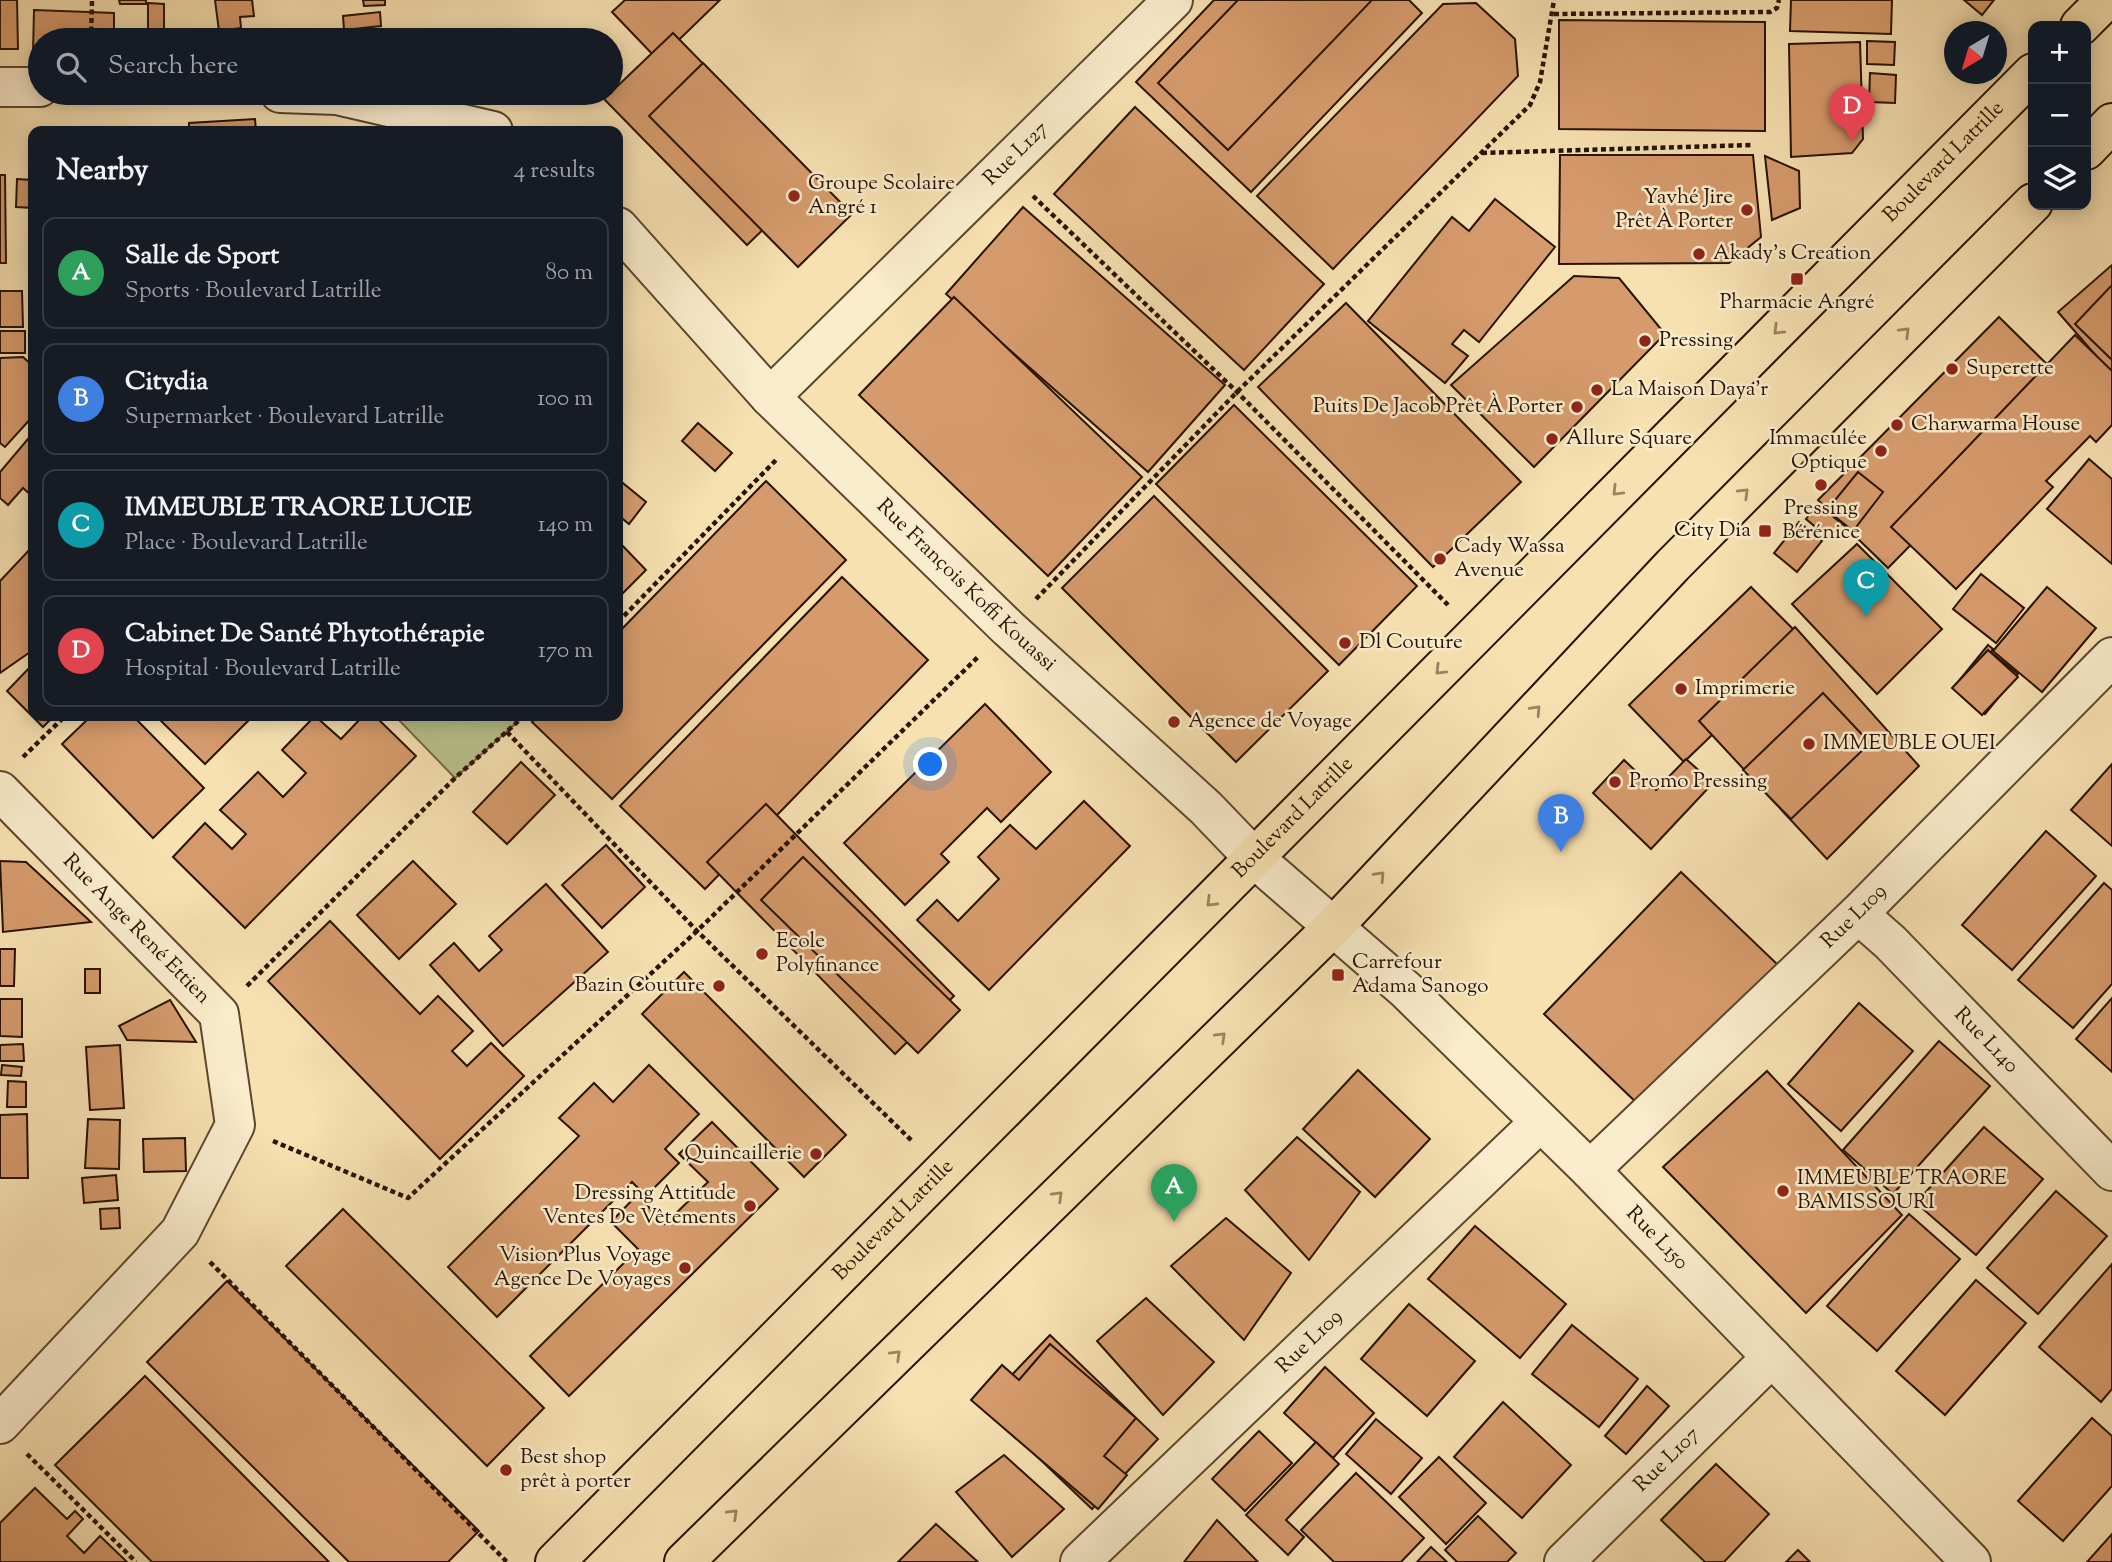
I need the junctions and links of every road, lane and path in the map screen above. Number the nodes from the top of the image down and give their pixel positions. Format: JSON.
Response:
{"nodes":[{"id":1,"x":92,"y":0,"type":"edge"},
{"id":2,"x":1172,"y":0,"type":"edge"},
{"id":3,"x":1553,"y":0,"type":"edge"},
{"id":4,"x":1779,"y":0,"type":"edge"},
{"id":5,"x":2106,"y":0,"type":"edge"},
{"id":6,"x":1553,"y":15,"type":"junction"},
{"id":7,"x":2085,"y":21,"type":"edge"},
{"id":8,"x":91,"y":28,"type":"edge"},
{"id":9,"x":2028,"y":79,"type":"edge"},
{"id":10,"x":0,"y":87,"type":"edge"},
{"id":11,"x":28,"y":87,"type":"edge"},
{"id":12,"x":380,"y":105,"type":"edge"},
{"id":13,"x":2112,"y":123,"type":"edge"},
{"id":14,"x":471,"y":126,"type":"edge"},
{"id":15,"x":1753,"y":145,"type":"dead end"},
{"id":16,"x":2089,"y":147,"type":"edge"},
{"id":17,"x":1482,"y":153,"type":"junction"},
{"id":18,"x":1003,"y":167,"type":"junction"},
{"id":19,"x":2028,"y":207,"type":"edge"},
{"id":20,"x":623,"y":233,"type":"edge"},
{"id":21,"x":1237,"y":392,"type":"junction"},
{"id":22,"x":770,"y":397,"type":"junction"},
{"id":23,"x":805,"y":430,"type":"junction"},
{"id":24,"x":623,"y":617,"type":"edge"},
{"id":25,"x":1008,"y":628,"type":"junction"},
{"id":26,"x":1476,"y":633,"type":"junction"},
{"id":27,"x":2112,"y":657,"type":"edge"},
{"id":28,"x":60,"y":721,"type":"edge"},
{"id":29,"x":519,"y":721,"type":"edge"},
{"id":30,"x":507,"y":732,"type":"junction"},
{"id":31,"x":9,"y":776,"type":"edge"},
{"id":32,"x":1254,"y":859,"type":"junction"},
{"id":33,"x":1858,"y":914,"type":"junction"},
{"id":34,"x":1334,"y":926,"type":"junction"},
{"id":35,"x":697,"y":932,"type":"junction"},
{"id":36,"x":219,"y":1014,"type":"junction"},
{"id":37,"x":1539,"y":1123,"type":"junction"},
{"id":38,"x":235,"y":1125,"type":"junction"},
{"id":39,"x":1590,"y":1170,"type":"junction"},
{"id":40,"x":2112,"y":1171,"type":"edge"},
{"id":41,"x":944,"y":1173,"type":"junction"},
{"id":42,"x":180,"y":1232,"type":"junction"},
{"id":43,"x":1772,"y":1357,"type":"junction"},
{"id":44,"x":10,"y":1435,"type":"edge"},
{"id":45,"x":135,"y":1562,"type":"edge"},
{"id":46,"x":507,"y":1562,"type":"edge"},
{"id":47,"x":555,"y":1562,"type":"edge"},
{"id":48,"x":684,"y":1562,"type":"edge"},
{"id":49,"x":1080,"y":1562,"type":"edge"},
{"id":50,"x":1564,"y":1562,"type":"edge"},
{"id":51,"x":1971,"y":1562,"type":"edge"}],
"edges":[{"from":1,"to":8,"type":"path"},
{"from":2,"to":18,"type":"street","name":"Rue L127"},
{"from":3,"to":6,"type":"path"},
{"from":4,"to":6,"type":"path"},
{"from":5,"to":7,"type":"main road"},
{"from":6,"to":17,"type":"path"},
{"from":9,"to":26,"type":"main road","name":"Boulevard Latrille","one_way":true},
{"from":10,"to":11,"type":"street"},
{"from":12,"to":14,"type":"street"},
{"from":13,"to":16,"type":"main road"},
{"from":15,"to":17,"type":"path"},
{"from":17,"to":21,"type":"path"},
{"from":18,"to":21,"type":"path"},
{"from":18,"to":22,"type":"street","name":"Rue L127"},
{"from":34,"to":19,"type":"main road","one_way":true},
{"from":20,"to":22,"type":"street","name":"Rue François Koffi Kouassi"},
{"from":21,"to":25,"type":"path"},
{"from":21,"to":26,"type":"path"},
{"from":22,"to":23,"type":"street","name":"Rue François Koffi Kouassi"},
{"from":23,"to":24,"type":"path"},
{"from":23,"to":25,"type":"street","name":"Rue François Koffi Kouassi"},
{"from":25,"to":32,"type":"street","name":"Rue François Koffi Kouassi"},
{"from":25,"to":35,"type":"path"},
{"from":26,"to":32,"type":"main road","name":"Boulevard Latrille","one_way":true},
{"from":27,"to":33,"type":"street","name":"Rue L109"},
{"from":28,"to":31,"type":"path"},
{"from":29,"to":30,"type":"path"},
{"from":30,"to":35,"type":"path"},
{"from":30,"to":36,"type":"path"},
{"from":31,"to":36,"type":"street","name":"Rue Ange René Ettien"},
{"from":32,"to":34,"type":"street","name":"Rue François Koffi Kouassi"},
{"from":32,"to":41,"type":"main road","name":"Boulevard Latrille","one_way":true},
{"from":33,"to":39,"type":"street","name":"Rue L109"},
{"from":33,"to":40,"type":"street","name":"Rue L140"},
{"from":34,"to":37,"type":"street","name":"Rue L150"},
{"from":48,"to":34,"type":"main road","one_way":true},
{"from":35,"to":38,"type":"path"},
{"from":35,"to":41,"type":"path"},
{"from":36,"to":38,"type":"street","name":"Rue Ange René Ettien"},
{"from":37,"to":39,"type":"street","name":"Rue L150"},
{"from":37,"to":49,"type":"street","name":"Rue L109"},
{"from":38,"to":42,"type":"street"},
{"from":39,"to":43,"type":"street","name":"Rue L150"},
{"from":41,"to":47,"type":"main road","name":"Boulevard Latrille"},
{"from":42,"to":44,"type":"street"},
{"from":42,"to":46,"type":"path"},
{"from":43,"to":50,"type":"street","name":"Rue L107"},
{"from":43,"to":51,"type":"street","name":"Rue L150"},
{"from":44,"to":45,"type":"path"}]}
